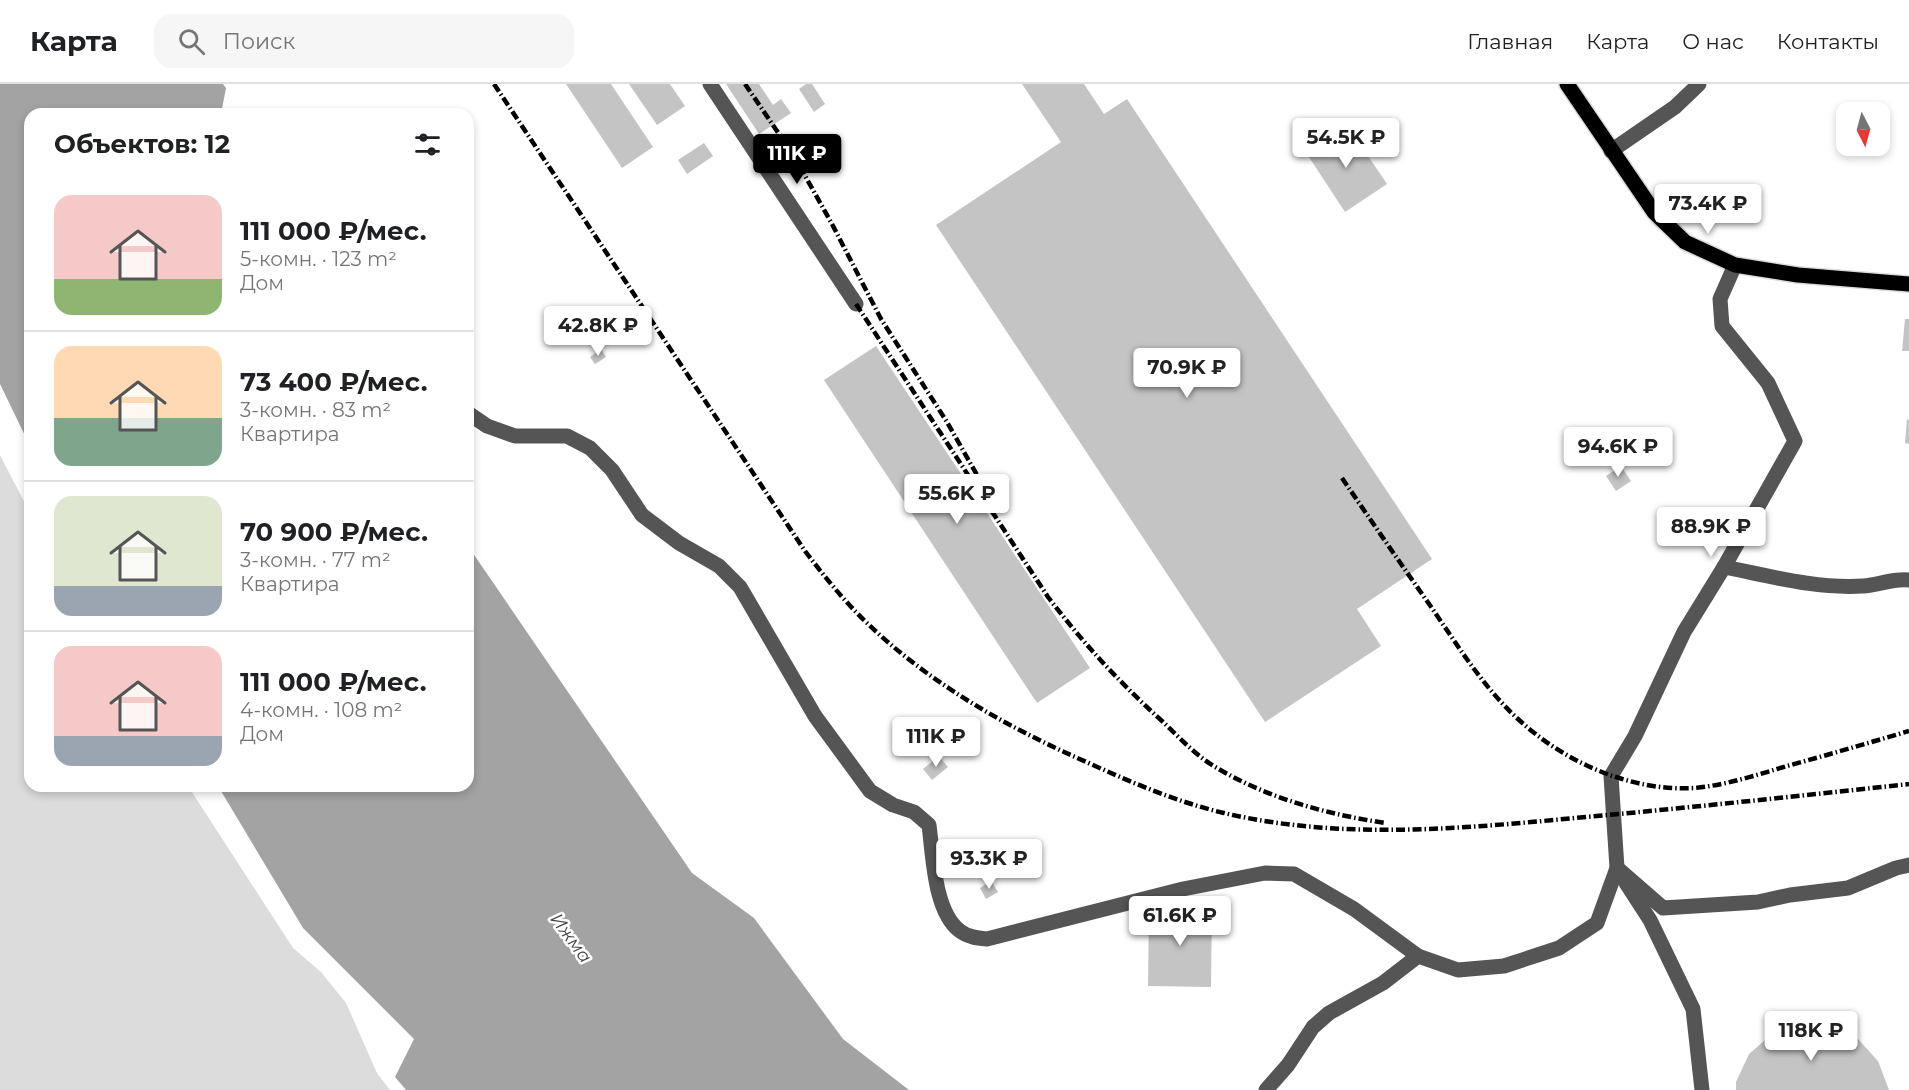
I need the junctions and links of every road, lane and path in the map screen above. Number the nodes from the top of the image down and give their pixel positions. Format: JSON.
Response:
{"nodes":[{"id":1,"x":710,"y":84,"type":"edge"},
{"id":2,"x":1567,"y":84,"type":"edge"},
{"id":3,"x":1700,"y":84,"type":"edge"},
{"id":4,"x":1611,"y":151,"type":"junction"},
{"id":5,"x":1735,"y":265,"type":"junction"},
{"id":6,"x":1909,"y":284,"type":"edge"},
{"id":7,"x":856,"y":304,"type":"dead end"},
{"id":8,"x":474,"y":416,"type":"edge"},
{"id":9,"x":1724,"y":567,"type":"junction"},
{"id":10,"x":1909,"y":580,"type":"edge"},
{"id":11,"x":1909,"y":865,"type":"edge"},
{"id":12,"x":1617,"y":868,"type":"junction"},
{"id":13,"x":1418,"y":956,"type":"junction"},
{"id":14,"x":1266,"y":1090,"type":"edge"},
{"id":15,"x":1702,"y":1090,"type":"edge"}],
"edges":[{"from":1,"to":7,"type":"street"},
{"from":2,"to":4,"type":"main road"},
{"from":3,"to":4,"type":"street"},
{"from":4,"to":5,"type":"main road"},
{"from":5,"to":6,"type":"main road"},
{"from":5,"to":9,"type":"street"},
{"from":8,"to":13,"type":"street"},
{"from":9,"to":10,"type":"street"},
{"from":9,"to":12,"type":"street"},
{"from":11,"to":12,"type":"street"},
{"from":12,"to":13,"type":"street"},
{"from":12,"to":15,"type":"street"},
{"from":13,"to":14,"type":"street"}]}
